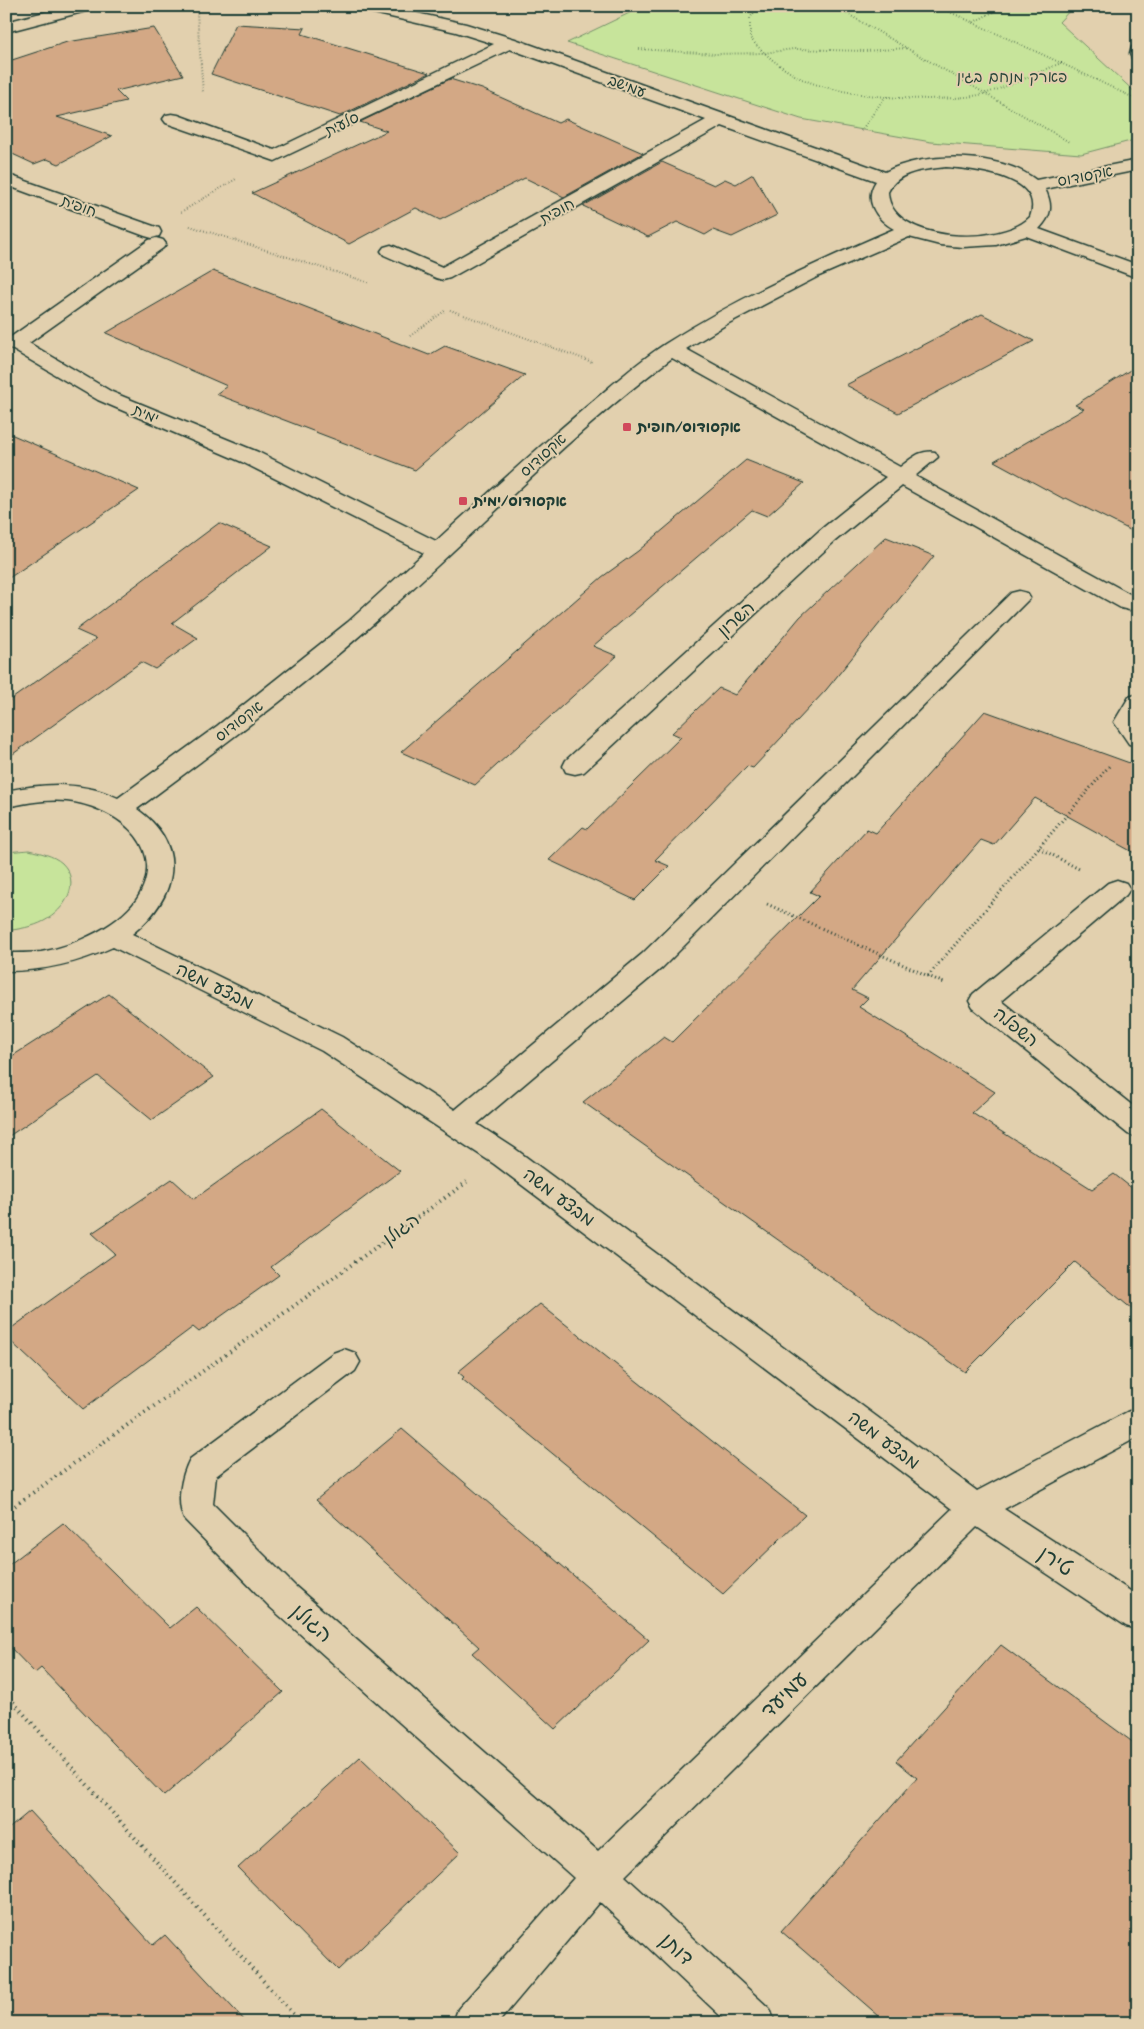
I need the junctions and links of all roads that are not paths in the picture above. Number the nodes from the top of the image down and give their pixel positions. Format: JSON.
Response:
{"nodes":[{"id":1,"x":88,"y":6,"type":"edge"},
{"id":2,"x":362,"y":6,"type":"edge"},
{"id":3,"x":6,"y":27,"type":"edge"},
{"id":4,"x":509,"y":43,"type":"junction"},
{"id":5,"x":172,"y":119,"type":"road end"},
{"id":6,"x":721,"y":120,"type":"junction"},
{"id":7,"x":1138,"y":165,"type":"edge"},
{"id":8,"x":6,"y":179,"type":"edge"},
{"id":9,"x":887,"y":179,"type":"junction"},
{"id":10,"x":1032,"y":186,"type":"junction"},
{"id":11,"x":908,"y":230,"type":"junction"},
{"id":12,"x":1026,"y":230,"type":"junction"},
{"id":13,"x":154,"y":238,"type":"joint"},
{"id":14,"x":391,"y":251,"type":"dead end"},
{"id":15,"x":1138,"y":272,"type":"edge"},
{"id":16,"x":671,"y":349,"type":"junction"},
{"id":17,"x":927,"y":457,"type":"dead end"},
{"id":18,"x":901,"y":476,"type":"junction"},
{"id":19,"x":438,"y":551,"type":"junction"},
{"id":20,"x":1019,"y":598,"type":"dead end"},
{"id":21,"x":1129,"y":602,"type":"dead end"},
{"id":22,"x":1138,"y":702,"type":"edge"},
{"id":23,"x":1138,"y":738,"type":"edge"},
{"id":24,"x":575,"y":766,"type":"dead end"},
{"id":25,"x":6,"y":799,"type":"edge"},
{"id":26,"x":121,"y":808,"type":"junction"},
{"id":27,"x":1117,"y":889,"type":"dead end"},
{"id":28,"x":112,"y":935,"type":"junction"},
{"id":29,"x":6,"y":962,"type":"edge"},
{"id":30,"x":456,"y":1125,"type":"junction"},
{"id":31,"x":1138,"y":1126,"type":"edge"},
{"id":32,"x":344,"y":1362,"type":"dead end"},
{"id":33,"x":1138,"y":1421,"type":"edge"},
{"id":34,"x":975,"y":1508,"type":"junction"},
{"id":35,"x":1138,"y":1615,"type":"edge"},
{"id":36,"x":599,"y":1876,"type":"junction"},
{"id":37,"x":472,"y":2023,"type":"edge"},
{"id":38,"x":756,"y":2023,"type":"edge"}],
"edges":[{"from":1,"to":3,"type":"street"},
{"from":2,"to":4,"type":"street","name":"עמישב"},
{"from":4,"to":5,"type":"street","name":"סלעית"},
{"from":4,"to":6,"type":"street","name":"עמישב"},
{"from":6,"to":9,"type":"street","name":"עמישב"},
{"from":6,"to":14,"type":"street","name":"חופית"},
{"from":7,"to":10,"type":"street","name":"אקסודוס"},
{"from":8,"to":13,"type":"street","name":"חופית"},
{"from":9,"to":10,"type":"street"},
{"from":9,"to":11,"type":"street"},
{"from":10,"to":12,"type":"street"},
{"from":11,"to":12,"type":"street"},
{"from":11,"to":16,"type":"street","name":"אקסודוס"},
{"from":12,"to":15,"type":"street"},
{"from":13,"to":19,"type":"street","name":"ימית"},
{"from":16,"to":18,"type":"street"},
{"from":16,"to":19,"type":"street","name":"אקסודוס"},
{"from":17,"to":18,"type":"street","name":"השרון"},
{"from":18,"to":21,"type":"street"},
{"from":18,"to":24,"type":"street","name":"השרון"},
{"from":19,"to":26,"type":"street","name":"אקסודוס"},
{"from":20,"to":30,"type":"street"},
{"from":22,"to":23,"type":"street"},
{"from":25,"to":26,"type":"street"},
{"from":26,"to":28,"type":"street"},
{"from":27,"to":31,"type":"street","name":"השפלה"},
{"from":28,"to":29,"type":"street"},
{"from":28,"to":30,"type":"street","name":"מבצע משה"},
{"from":30,"to":34,"type":"street","name":"מבצע משה"},
{"from":32,"to":36,"type":"street","name":"הגולן"},
{"from":33,"to":34,"type":"street","name":"עמיעד"},
{"from":34,"to":35,"type":"street","name":"טירן"},
{"from":34,"to":36,"type":"street","name":"עמיעד"},
{"from":36,"to":37,"type":"street","name":"עמיעד"},
{"from":36,"to":38,"type":"street","name":"דותן"}]}
